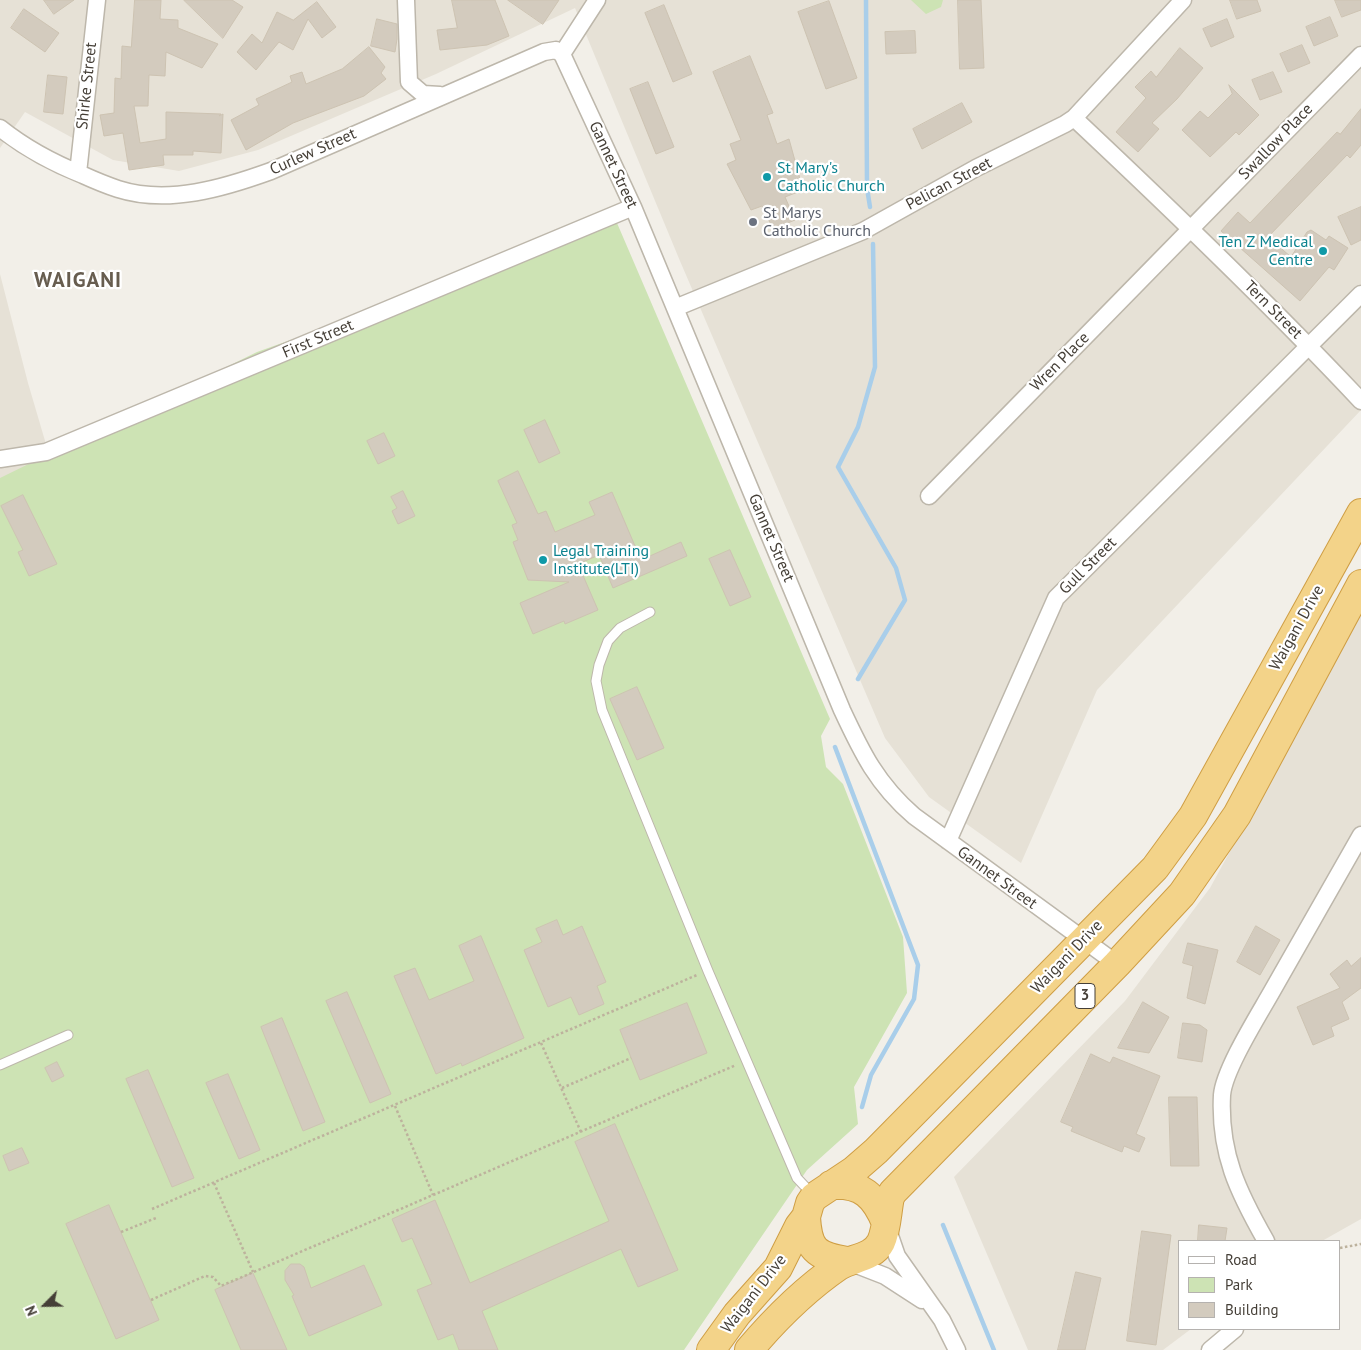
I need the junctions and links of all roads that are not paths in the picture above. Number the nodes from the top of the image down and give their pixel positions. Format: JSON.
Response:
{"nodes":[{"id":1,"x":97,"y":0,"type":"edge"},
{"id":2,"x":597,"y":0,"type":"edge"},
{"id":3,"x":1183,"y":0,"type":"edge"},
{"id":4,"x":403,"y":2,"type":"edge"},
{"id":5,"x":562,"y":54,"type":"junction"},
{"id":6,"x":1361,"y":55,"type":"edge"},
{"id":7,"x":440,"y":95,"type":"junction"},
{"id":8,"x":1074,"y":118,"type":"junction"},
{"id":9,"x":0,"y":128,"type":"edge"},
{"id":10,"x":78,"y":173,"type":"junction"},
{"id":11,"x":633,"y":207,"type":"junction"},
{"id":12,"x":1192,"y":229,"type":"junction"},
{"id":13,"x":1361,"y":294,"type":"edge"},
{"id":14,"x":674,"y":308,"type":"junction"},
{"id":15,"x":1310,"y":346,"type":"junction"},
{"id":16,"x":1361,"y":401,"type":"edge"},
{"id":17,"x":0,"y":459,"type":"edge"},
{"id":18,"x":929,"y":496,"type":"dead end"},
{"id":19,"x":1361,"y":514,"type":"edge"},
{"id":20,"x":1361,"y":584,"type":"edge"},
{"id":21,"x":650,"y":612,"type":"dead end"},
{"id":22,"x":1361,"y":835,"type":"edge"},
{"id":23,"x":948,"y":842,"type":"junction"},
{"id":24,"x":1085,"y":940,"type":"junction"},
{"id":25,"x":1117,"y":964,"type":"junction"},
{"id":26,"x":68,"y":1035,"type":"dead end"},
{"id":27,"x":0,"y":1065,"type":"edge"},
{"id":28,"x":817,"y":1200,"type":"junction"},
{"id":29,"x":886,"y":1223,"type":"junction"},
{"id":30,"x":1265,"y":1240,"type":"edge"},
{"id":31,"x":847,"y":1261,"type":"junction"},
{"id":32,"x":932,"y":1307,"type":"junction"},
{"id":33,"x":1234,"y":1330,"type":"edge"},
{"id":34,"x":711,"y":1350,"type":"edge"},
{"id":35,"x":749,"y":1350,"type":"edge"},
{"id":36,"x":957,"y":1350,"type":"edge"},
{"id":37,"x":1210,"y":1350,"type":"edge"}],
"edges":[{"from":1,"to":10,"type":"street","name":"Shirke Street"},
{"from":2,"to":5,"type":"street"},
{"from":3,"to":8,"type":"street","name":"Pelican Street"},
{"from":4,"to":7,"type":"street"},
{"from":5,"to":7,"type":"street","name":"Curlew Street"},
{"from":5,"to":11,"type":"street","name":"Gannet Street"},
{"from":6,"to":12,"type":"street","name":"Swallow Place"},
{"from":7,"to":10,"type":"street","name":"Curlew Street"},
{"from":8,"to":12,"type":"street","name":"Tern Street"},
{"from":8,"to":14,"type":"street","name":"Pelican Street"},
{"from":9,"to":10,"type":"street","name":"Curlew Street"},
{"from":11,"to":14,"type":"street","name":"Gannet Street"},
{"from":11,"to":17,"type":"street","name":"First Street"},
{"from":12,"to":15,"type":"street","name":"Tern Street"},
{"from":12,"to":18,"type":"street","name":"Wren Place"},
{"from":13,"to":15,"type":"street","name":"Gull Street"},
{"from":14,"to":23,"type":"street","name":"Gannet Street"},
{"from":15,"to":16,"type":"street","name":"Tern Street"},
{"from":15,"to":23,"type":"street","name":"Gull Street"},
{"from":19,"to":24,"type":"highway","name":"Waigani Drive","number":"3"},
{"from":20,"to":25,"type":"highway","name":"Waigani Drive","number":"3"},
{"from":21,"to":28,"type":"lane"},
{"from":22,"to":30,"type":"street"},
{"from":23,"to":24,"type":"street","name":"Gannet Street"},
{"from":24,"to":25,"type":"street","name":"Gannet Street"},
{"from":24,"to":28,"type":"highway","name":"Waigani Drive","number":"3"},
{"from":25,"to":29,"type":"highway","name":"Waigani Drive","number":"3"},
{"from":26,"to":27,"type":"lane"},
{"from":28,"to":29,"type":"highway"},
{"from":28,"to":31,"type":"highway"},
{"from":28,"to":34,"type":"highway","name":"Waigani Drive","number":"3"},
{"from":29,"to":31,"type":"highway","name":"Waigani Drive","number":"3"},
{"from":29,"to":32,"type":"street"},
{"from":31,"to":32,"type":"street"},
{"from":31,"to":35,"type":"highway","name":"Waigani Drive","number":"3"},
{"from":32,"to":36,"type":"street"},
{"from":33,"to":37,"type":"street"}]}
